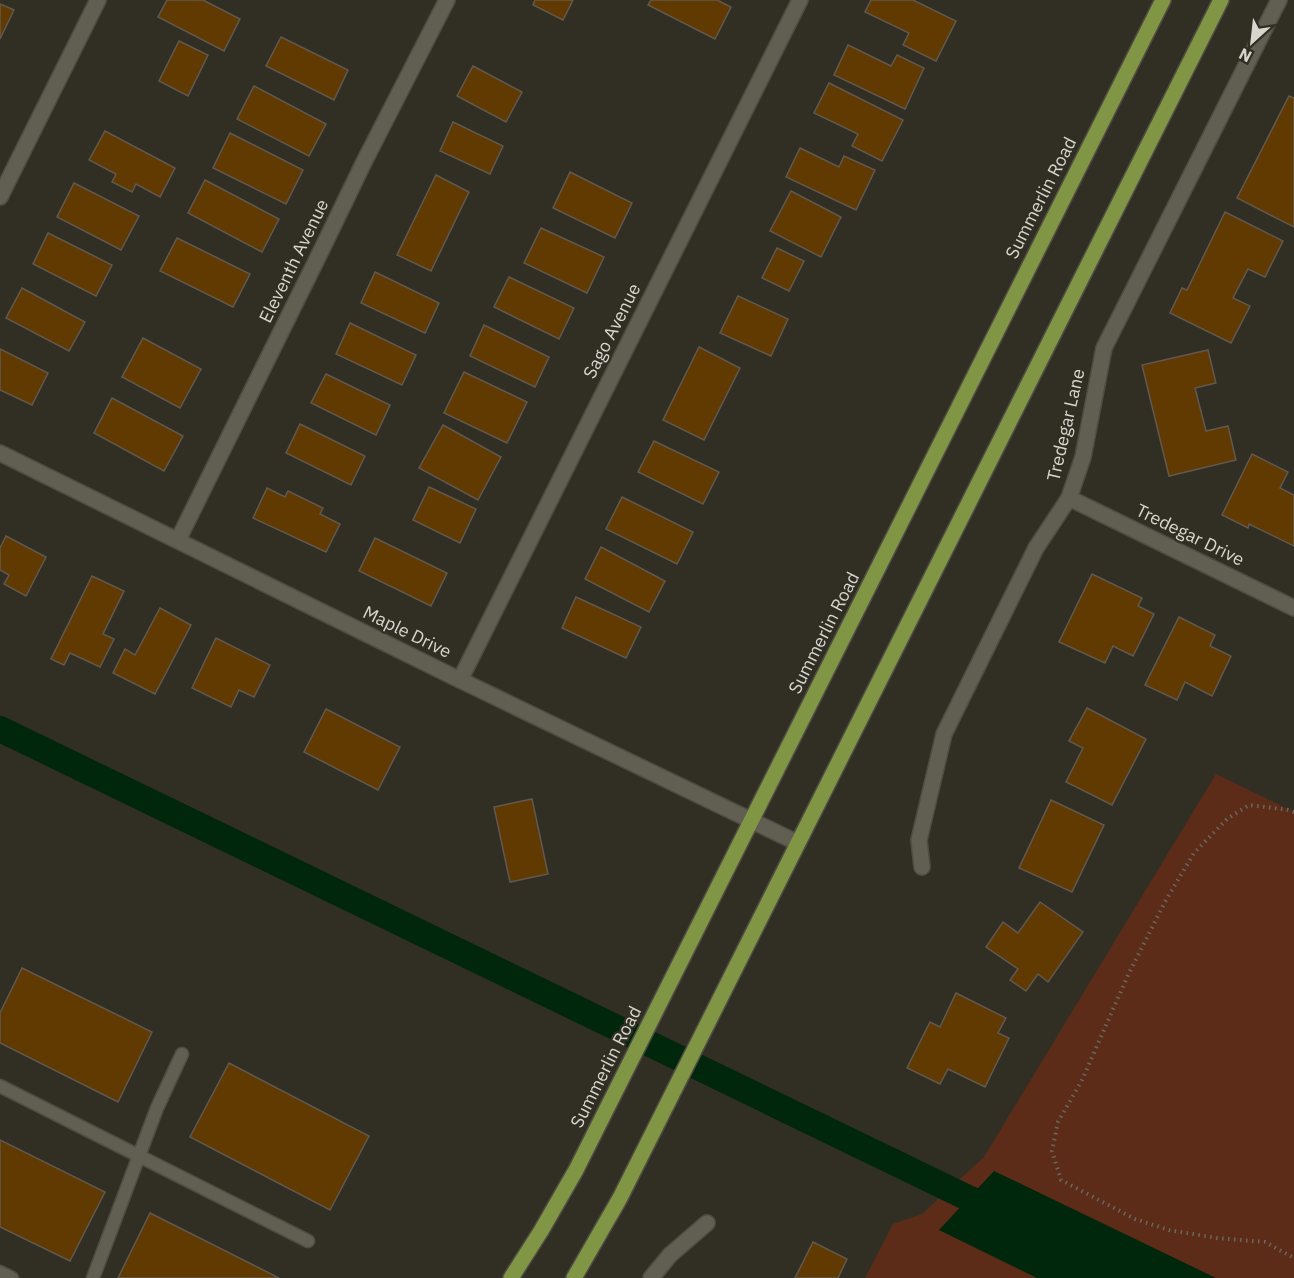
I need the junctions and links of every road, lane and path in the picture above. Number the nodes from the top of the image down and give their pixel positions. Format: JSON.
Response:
{"nodes":[{"id":1,"x":98,"y":0,"type":"edge"},
{"id":2,"x":447,"y":0,"type":"edge"},
{"id":3,"x":800,"y":0,"type":"edge"},
{"id":4,"x":1162,"y":0,"type":"edge"},
{"id":5,"x":1221,"y":0,"type":"edge"},
{"id":6,"x":1279,"y":0,"type":"edge"},
{"id":7,"x":0,"y":197,"type":"edge"},
{"id":8,"x":0,"y":453,"type":"edge"},
{"id":9,"x":1069,"y":498,"type":"junction"},
{"id":10,"x":178,"y":540,"type":"junction"},
{"id":11,"x":1294,"y":608,"type":"edge"},
{"id":12,"x":460,"y":680,"type":"junction"},
{"id":13,"x":1294,"y":813,"type":"edge"},
{"id":14,"x":752,"y":820,"type":"junction"},
{"id":15,"x":798,"y":843,"type":"junction"},
{"id":16,"x":921,"y":867,"type":"dead end"},
{"id":17,"x":182,"y":1054,"type":"dead end"},
{"id":18,"x":0,"y":1086,"type":"edge"},
{"id":19,"x":139,"y":1155,"type":"junction"},
{"id":20,"x":708,"y":1223,"type":"dead end"},
{"id":21,"x":308,"y":1241,"type":"dead end"},
{"id":22,"x":1294,"y":1258,"type":"edge"},
{"id":23,"x":0,"y":1272,"type":"edge"},
{"id":24,"x":12,"y":1278,"type":"edge"},
{"id":25,"x":93,"y":1278,"type":"edge"},
{"id":26,"x":511,"y":1278,"type":"edge"},
{"id":27,"x":574,"y":1278,"type":"edge"},
{"id":28,"x":651,"y":1278,"type":"edge"}],
"edges":[{"from":1,"to":7,"type":"street"},
{"from":2,"to":10,"type":"street","name":"Eleventh Avenue"},
{"from":3,"to":12,"type":"street","name":"Sago Avenue"},
{"from":4,"to":14,"type":"main road","name":"Summerlin Road"},
{"from":5,"to":15,"type":"main road"},
{"from":6,"to":9,"type":"street","name":"Tredegar Lane"},
{"from":8,"to":10,"type":"street","name":"Maple Drive"},
{"from":9,"to":11,"type":"street","name":"Tredegar Drive"},
{"from":9,"to":16,"type":"street","name":"Tredegar Lane"},
{"from":10,"to":12,"type":"street","name":"Maple Drive"},
{"from":12,"to":14,"type":"street","name":"Maple Drive"},
{"from":13,"to":22,"type":"path"},
{"from":14,"to":15,"type":"street","name":"Maple Drive"},
{"from":14,"to":26,"type":"main road","name":"Summerlin Road"},
{"from":15,"to":27,"type":"main road"},
{"from":17,"to":19,"type":"lane"},
{"from":18,"to":19,"type":"lane"},
{"from":19,"to":21,"type":"lane"},
{"from":19,"to":25,"type":"lane"},
{"from":20,"to":28,"type":"street"},
{"from":23,"to":24,"type":"lane"}]}
